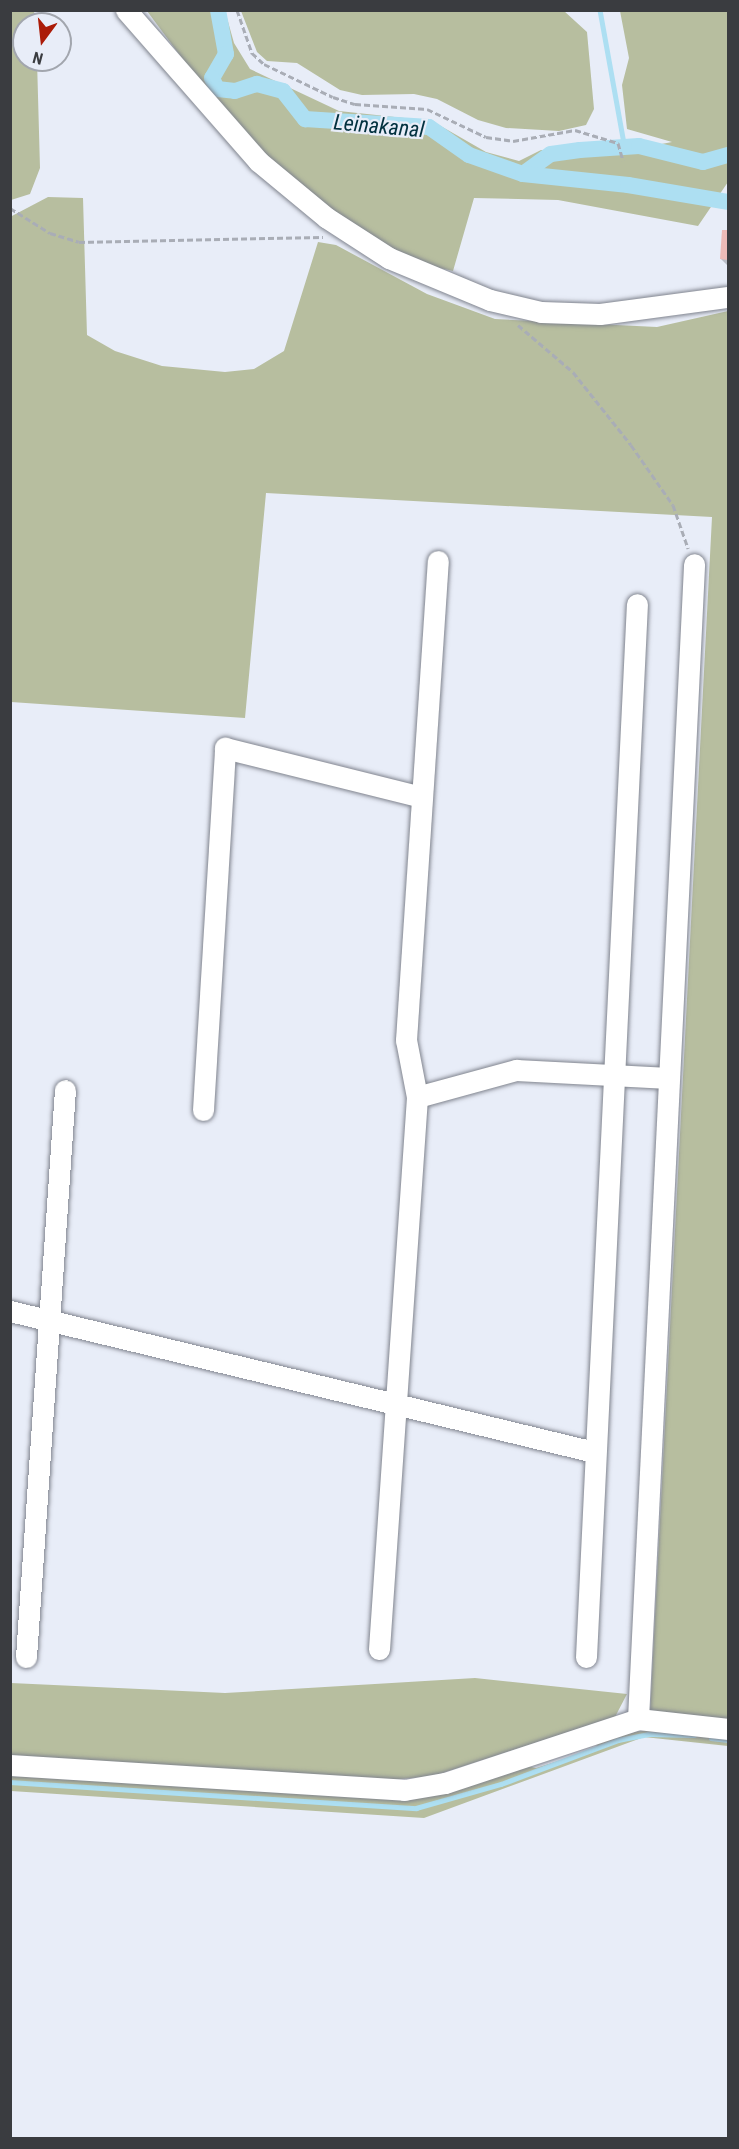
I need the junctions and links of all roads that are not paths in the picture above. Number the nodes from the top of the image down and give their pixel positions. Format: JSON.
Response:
{"nodes":[{"id":1,"x":126,"y":10,"type":"edge"},
{"id":2,"x":729,"y":297,"type":"edge"},
{"id":3,"x":438,"y":561,"type":"dead end"},
{"id":4,"x":694,"y":564,"type":"road end"},
{"id":5,"x":638,"y":604,"type":"dead end"},
{"id":6,"x":421,"y":797,"type":"junction"},
{"id":7,"x":613,"y":1075,"type":"junction"},
{"id":8,"x":669,"y":1078,"type":"junction"},
{"id":9,"x":65,"y":1090,"type":"dead end"},
{"id":10,"x":417,"y":1097,"type":"junction"},
{"id":11,"x":203,"y":1110,"type":"dead end"},
{"id":12,"x":10,"y":1311,"type":"edge"},
{"id":13,"x":50,"y":1320,"type":"junction"},
{"id":14,"x":397,"y":1406,"type":"junction"},
{"id":15,"x":594,"y":1452,"type":"junction"},
{"id":16,"x":380,"y":1649,"type":"dead end"},
{"id":17,"x":26,"y":1657,"type":"dead end"},
{"id":18,"x":586,"y":1657,"type":"dead end"},
{"id":19,"x":638,"y":1719,"type":"junction"},
{"id":20,"x":729,"y":1729,"type":"edge"},
{"id":21,"x":10,"y":1765,"type":"edge"}],
"edges":[{"from":1,"to":2,"type":"lane"},
{"from":3,"to":6,"type":"lane"},
{"from":4,"to":8,"type":"lane"},
{"from":5,"to":7,"type":"lane"},
{"from":6,"to":10,"type":"lane"},
{"from":6,"to":11,"type":"lane"},
{"from":7,"to":8,"type":"lane"},
{"from":7,"to":10,"type":"lane"},
{"from":7,"to":15,"type":"lane"},
{"from":8,"to":19,"type":"lane"},
{"from":9,"to":13,"type":"lane"},
{"from":10,"to":14,"type":"lane"},
{"from":12,"to":13,"type":"lane"},
{"from":13,"to":14,"type":"lane"},
{"from":13,"to":17,"type":"lane"},
{"from":14,"to":15,"type":"lane"},
{"from":14,"to":16,"type":"lane"},
{"from":15,"to":18,"type":"lane"},
{"from":19,"to":20,"type":"lane"},
{"from":19,"to":21,"type":"lane"}]}
